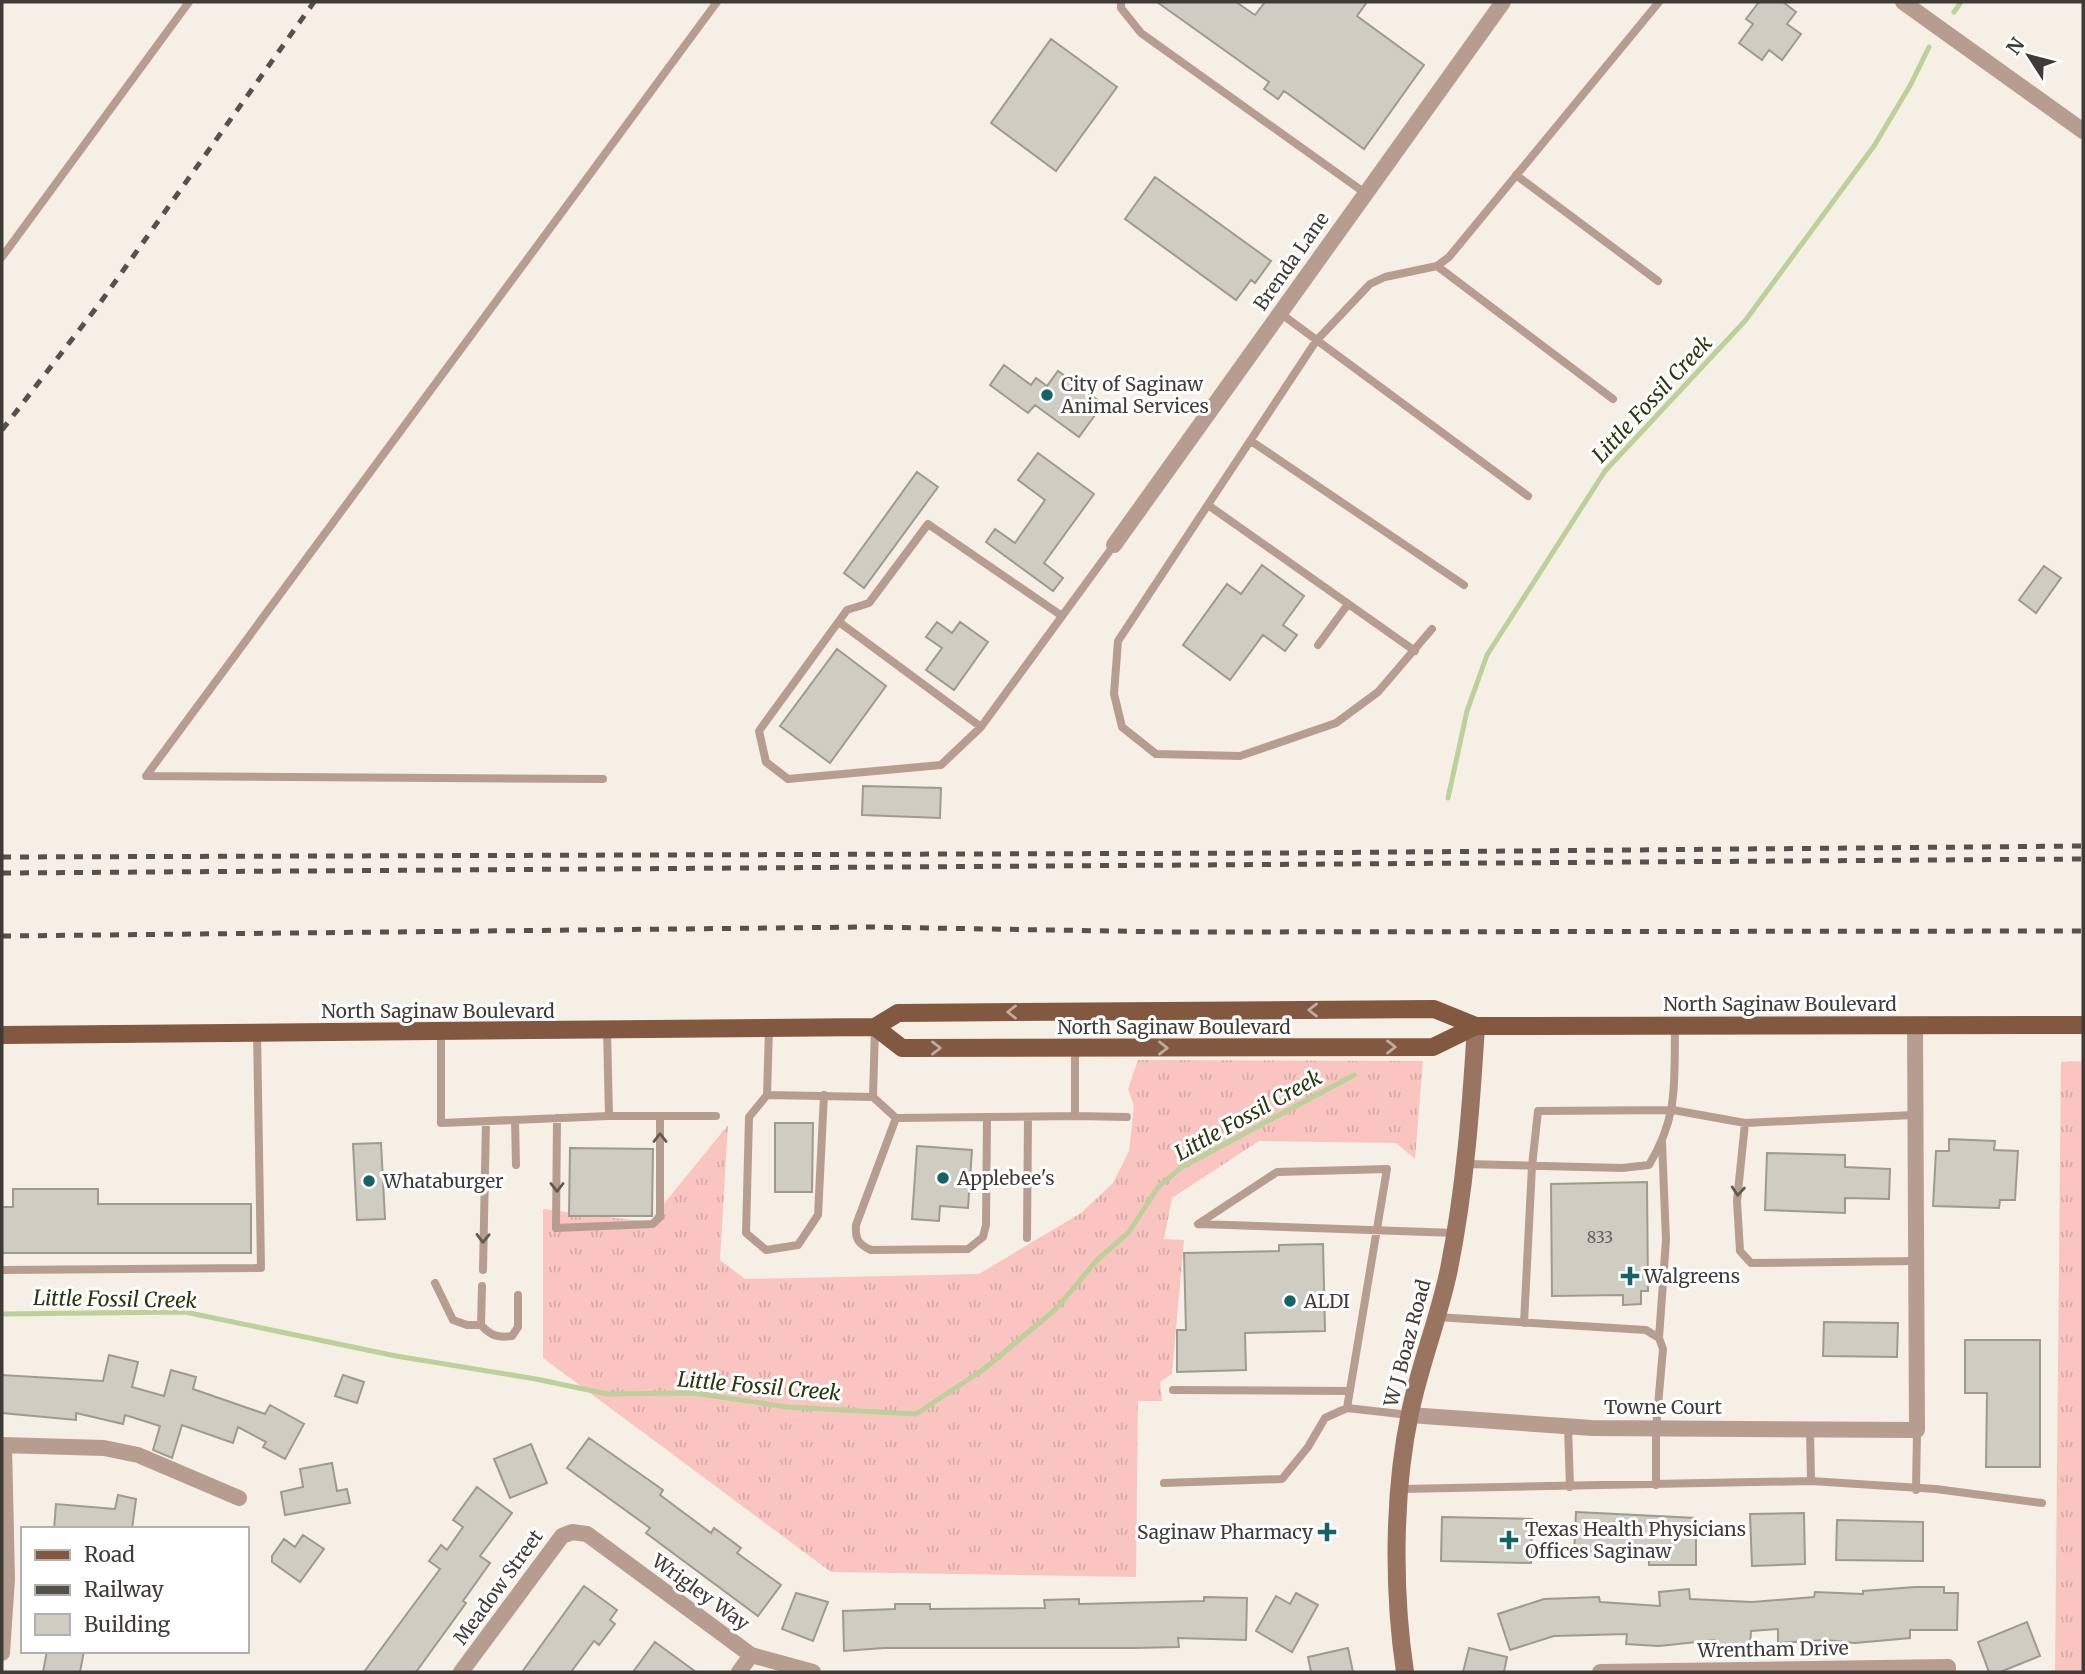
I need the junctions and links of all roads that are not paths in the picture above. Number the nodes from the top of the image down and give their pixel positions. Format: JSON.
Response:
{"nodes":[{"id":1,"x":189,"y":2,"type":"edge"},
{"id":2,"x":717,"y":2,"type":"edge"},
{"id":3,"x":1121,"y":2,"type":"edge"},
{"id":4,"x":1503,"y":2,"type":"edge"},
{"id":5,"x":1659,"y":2,"type":"edge"},
{"id":6,"x":1903,"y":2,"type":"edge"},
{"id":7,"x":2083,"y":131,"type":"edge"},
{"id":8,"x":1516,"y":175,"type":"junction"},
{"id":9,"x":1365,"y":193,"type":"junction"},
{"id":10,"x":2,"y":257,"type":"edge"},
{"id":11,"x":1437,"y":266,"type":"junction"},
{"id":12,"x":1658,"y":281,"type":"dead end"},
{"id":13,"x":1280,"y":313,"type":"junction"},
{"id":14,"x":1317,"y":341,"type":"junction"},
{"id":15,"x":1613,"y":399,"type":"dead end"},
{"id":16,"x":1251,"y":441,"type":"junction"},
{"id":17,"x":1528,"y":496,"type":"dead end"},
{"id":18,"x":1208,"y":505,"type":"junction"},
{"id":19,"x":1114,"y":545,"type":"joint"},
{"id":20,"x":1464,"y":585,"type":"dead end"},
{"id":21,"x":1348,"y":604,"type":"junction"},
{"id":22,"x":1062,"y":616,"type":"junction"},
{"id":23,"x":839,"y":622,"type":"junction"},
{"id":24,"x":1432,"y":629,"type":"dead end"},
{"id":25,"x":1318,"y":645,"type":"dead end"},
{"id":26,"x":1415,"y":651,"type":"junction"},
{"id":27,"x":981,"y":727,"type":"junction"},
{"id":28,"x":603,"y":779,"type":"dead end"},
{"id":29,"x":1675,"y":1025,"type":"junction"},
{"id":30,"x":2083,"y":1025,"type":"edge"},
{"id":31,"x":1476,"y":1026,"type":"junction"},
{"id":32,"x":1915,"y":1026,"type":"junction"},
{"id":33,"x":875,"y":1027,"type":"junction"},
{"id":34,"x":769,"y":1029,"type":"junction"},
{"id":35,"x":607,"y":1030,"type":"junction"},
{"id":36,"x":441,"y":1032,"type":"junction"},
{"id":37,"x":257,"y":1033,"type":"junction"},
{"id":38,"x":2,"y":1035,"type":"edge"},
{"id":39,"x":1074,"y":1048,"type":"junction"},
{"id":40,"x":767,"y":1095,"type":"junction"},
{"id":41,"x":824,"y":1095,"type":"junction"},
{"id":42,"x":873,"y":1097,"type":"junction"},
{"id":43,"x":1673,"y":1110,"type":"junction"},
{"id":44,"x":1913,"y":1115,"type":"junction"},
{"id":45,"x":609,"y":1116,"type":"junction"},
{"id":46,"x":660,"y":1116,"type":"junction"},
{"id":47,"x":716,"y":1116,"type":"dead end"},
{"id":48,"x":1075,"y":1116,"type":"junction"},
{"id":49,"x":987,"y":1117,"type":"junction"},
{"id":50,"x":1028,"y":1117,"type":"junction"},
{"id":51,"x":1127,"y":1117,"type":"dead end"},
{"id":52,"x":557,"y":1118,"type":"junction"},
{"id":53,"x":896,"y":1118,"type":"junction"},
{"id":54,"x":515,"y":1120,"type":"junction"},
{"id":55,"x":486,"y":1121,"type":"junction"},
{"id":56,"x":1745,"y":1123,"type":"junction"},
{"id":57,"x":1662,"y":1142,"type":"junction"},
{"id":58,"x":1466,"y":1164,"type":"junction"},
{"id":59,"x":516,"y":1165,"type":"dead end"},
{"id":60,"x":1532,"y":1166,"type":"junction"},
{"id":61,"x":1377,"y":1229,"type":"junction"},
{"id":62,"x":1455,"y":1233,"type":"junction"},
{"id":63,"x":1027,"y":1238,"type":"dead end"},
{"id":64,"x":1915,"y":1261,"type":"junction"},
{"id":65,"x":2,"y":1270,"type":"edge"},
{"id":66,"x":483,"y":1270,"type":"dead end"},
{"id":67,"x":435,"y":1283,"type":"dead end"},
{"id":68,"x":482,"y":1286,"type":"dead end"},
{"id":69,"x":518,"y":1296,"type":"dead end"},
{"id":70,"x":1436,"y":1317,"type":"junction"},
{"id":71,"x":1524,"y":1324,"type":"junction"},
{"id":72,"x":481,"y":1325,"type":"junction"},
{"id":73,"x":1659,"y":1338,"type":"junction"},
{"id":74,"x":1173,"y":1390,"type":"dead end"},
{"id":75,"x":1350,"y":1391,"type":"junction"},
{"id":76,"x":1347,"y":1408,"type":"junction"},
{"id":77,"x":1409,"y":1415,"type":"junction"},
{"id":78,"x":1568,"y":1426,"type":"junction"},
{"id":79,"x":1656,"y":1428,"type":"junction"},
{"id":80,"x":1810,"y":1429,"type":"junction"},
{"id":81,"x":1917,"y":1430,"type":"junction"},
{"id":82,"x":3,"y":1445,"type":"edge"},
{"id":83,"x":1811,"y":1481,"type":"junction"},
{"id":84,"x":1164,"y":1483,"type":"dead end"},
{"id":85,"x":1656,"y":1485,"type":"junction"},
{"id":86,"x":1570,"y":1487,"type":"junction"},
{"id":87,"x":1402,"y":1489,"type":"junction"},
{"id":88,"x":1916,"y":1490,"type":"junction"},
{"id":89,"x":239,"y":1499,"type":"dead end"},
{"id":90,"x":2042,"y":1503,"type":"dead end"},
{"id":91,"x":572,"y":1532,"type":"joint"},
{"id":92,"x":2,"y":1653,"type":"edge"},
{"id":93,"x":751,"y":1655,"type":"junction"},
{"id":94,"x":1948,"y":1670,"type":"edge"},
{"id":95,"x":461,"y":1672,"type":"edge"},
{"id":96,"x":739,"y":1672,"type":"edge"},
{"id":97,"x":813,"y":1672,"type":"edge"},
{"id":98,"x":1405,"y":1672,"type":"edge"},
{"id":99,"x":1600,"y":1672,"type":"edge"}],
"edges":[{"from":1,"to":10,"type":"lane"},
{"from":2,"to":28,"type":"lane"},
{"from":3,"to":9,"type":"lane"},
{"from":4,"to":9,"type":"street","name":"Brenda Lane"},
{"from":5,"to":8,"type":"lane"},
{"from":6,"to":7,"type":"street"},
{"from":8,"to":11,"type":"lane"},
{"from":8,"to":12,"type":"lane"},
{"from":9,"to":13,"type":"street","name":"Brenda Lane"},
{"from":11,"to":14,"type":"lane"},
{"from":11,"to":15,"type":"lane"},
{"from":13,"to":14,"type":"lane"},
{"from":13,"to":19,"type":"street","name":"Brenda Lane"},
{"from":14,"to":16,"type":"lane"},
{"from":14,"to":17,"type":"lane"},
{"from":16,"to":18,"type":"lane"},
{"from":16,"to":20,"type":"lane"},
{"from":18,"to":21,"type":"lane"},
{"from":18,"to":26,"type":"lane"},
{"from":19,"to":22,"type":"lane"},
{"from":21,"to":25,"type":"lane"},
{"from":21,"to":26,"type":"lane"},
{"from":22,"to":23,"type":"lane"},
{"from":22,"to":27,"type":"lane"},
{"from":23,"to":27,"type":"lane"},
{"from":23,"to":27,"type":"lane"},
{"from":24,"to":26,"type":"lane"},
{"from":29,"to":31,"type":"main road","name":"North Saginaw Boulevard"},
{"from":29,"to":32,"type":"main road","name":"North Saginaw Boulevard"},
{"from":29,"to":43,"type":"lane"},
{"from":30,"to":32,"type":"main road","name":"North Saginaw Boulevard"},
{"from":31,"to":33,"type":"main road","name":"North Saginaw Boulevard","one_way":true},
{"from":39,"to":31,"type":"main road","name":"North Saginaw Boulevard","one_way":true},
{"from":31,"to":58,"type":"main road","name":"W J Boaz Road"},
{"from":32,"to":44,"type":"street"},
{"from":33,"to":34,"type":"main road","name":"North Saginaw Boulevard"},
{"from":33,"to":39,"type":"main road","name":"North Saginaw Boulevard","one_way":true},
{"from":33,"to":42,"type":"lane"},
{"from":34,"to":35,"type":"main road","name":"North Saginaw Boulevard"},
{"from":34,"to":40,"type":"lane"},
{"from":35,"to":36,"type":"main road","name":"North Saginaw Boulevard"},
{"from":35,"to":45,"type":"lane"},
{"from":36,"to":37,"type":"main road","name":"North Saginaw Boulevard"},
{"from":36,"to":55,"type":"lane"},
{"from":37,"to":38,"type":"main road","name":"North Saginaw Boulevard"},
{"from":37,"to":65,"type":"lane"},
{"from":39,"to":48,"type":"lane"},
{"from":40,"to":41,"type":"lane"},
{"from":40,"to":41,"type":"lane"},
{"from":41,"to":42,"type":"lane"},
{"from":42,"to":53,"type":"lane"},
{"from":43,"to":56,"type":"lane"},
{"from":43,"to":57,"type":"lane"},
{"from":43,"to":60,"type":"lane"},
{"from":44,"to":56,"type":"lane"},
{"from":44,"to":64,"type":"street"},
{"from":45,"to":46,"type":"lane"},
{"from":45,"to":52,"type":"lane"},
{"from":46,"to":47,"type":"lane"},
{"from":52,"to":46,"type":"lane","one_way":true},
{"from":48,"to":50,"type":"lane"},
{"from":48,"to":51,"type":"lane"},
{"from":49,"to":50,"type":"lane"},
{"from":49,"to":53,"type":"lane"},
{"from":49,"to":53,"type":"lane"},
{"from":50,"to":63,"type":"lane"},
{"from":52,"to":54,"type":"lane"},
{"from":54,"to":55,"type":"lane"},
{"from":54,"to":59,"type":"lane"},
{"from":55,"to":66,"type":"lane","one_way":true},
{"from":56,"to":64,"type":"lane","one_way":true},
{"from":57,"to":60,"type":"lane"},
{"from":57,"to":73,"type":"lane"},
{"from":58,"to":60,"type":"lane"},
{"from":58,"to":62,"type":"main road","name":"W J Boaz Road"},
{"from":60,"to":71,"type":"lane"},
{"from":61,"to":61,"type":"lane"},
{"from":61,"to":62,"type":"lane"},
{"from":61,"to":75,"type":"lane"},
{"from":62,"to":70,"type":"main road","name":"W J Boaz Road"},
{"from":64,"to":81,"type":"street"},
{"from":67,"to":72,"type":"lane"},
{"from":68,"to":72,"type":"lane"},
{"from":69,"to":72,"type":"lane"},
{"from":70,"to":71,"type":"lane"},
{"from":70,"to":77,"type":"main road","name":"W J Boaz Road"},
{"from":71,"to":73,"type":"lane"},
{"from":73,"to":79,"type":"lane"},
{"from":74,"to":75,"type":"lane"},
{"from":75,"to":76,"type":"lane"},
{"from":76,"to":77,"type":"lane"},
{"from":76,"to":84,"type":"lane"},
{"from":77,"to":78,"type":"street","name":"Towne Court"},
{"from":77,"to":87,"type":"main road","name":"W J Boaz Road"},
{"from":78,"to":79,"type":"street","name":"Towne Court"},
{"from":78,"to":86,"type":"lane"},
{"from":79,"to":80,"type":"street","name":"Towne Court"},
{"from":79,"to":85,"type":"lane"},
{"from":80,"to":81,"type":"street","name":"Towne Court"},
{"from":80,"to":83,"type":"lane"},
{"from":81,"to":88,"type":"lane"},
{"from":82,"to":89,"type":"street"},
{"from":82,"to":92,"type":"street"},
{"from":83,"to":85,"type":"lane"},
{"from":83,"to":88,"type":"lane"},
{"from":85,"to":86,"type":"lane"},
{"from":86,"to":87,"type":"lane"},
{"from":87,"to":98,"type":"main road","name":"W J Boaz Road"},
{"from":88,"to":90,"type":"lane"},
{"from":91,"to":93,"type":"street","name":"Wrigley Way"},
{"from":91,"to":95,"type":"street","name":"Meadow Street"},
{"from":93,"to":96,"type":"street"},
{"from":93,"to":97,"type":"street","name":"Wrigley Way"},
{"from":94,"to":99,"type":"street","name":"Wrentham Drive"}]}
